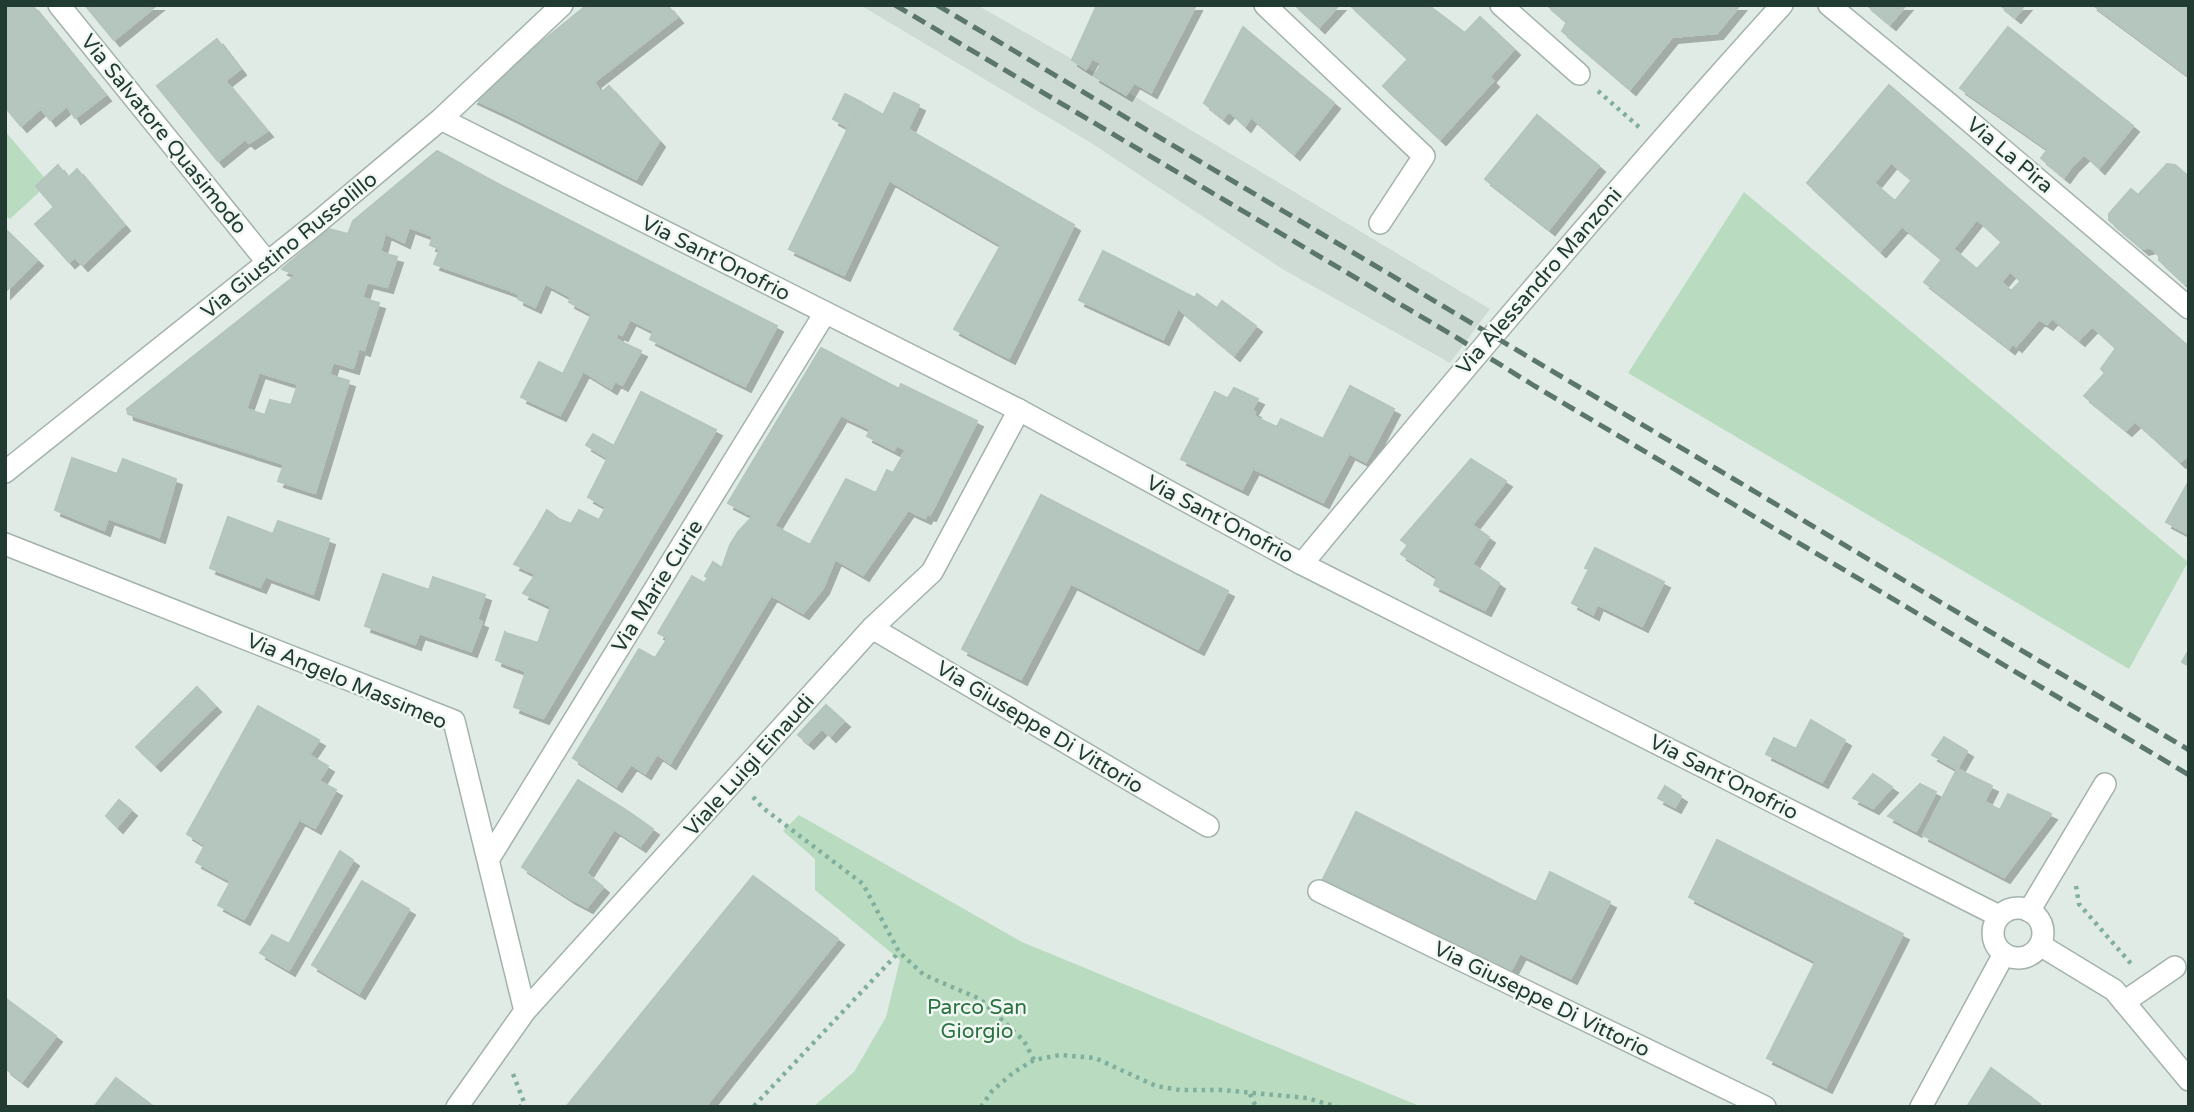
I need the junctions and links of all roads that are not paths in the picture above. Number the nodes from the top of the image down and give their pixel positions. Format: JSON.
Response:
{"nodes":[{"id":1,"x":59,"y":5,"type":"edge"},
{"id":2,"x":562,"y":5,"type":"edge"},
{"id":3,"x":1265,"y":5,"type":"edge"},
{"id":4,"x":1501,"y":5,"type":"edge"},
{"id":5,"x":1783,"y":5,"type":"edge"},
{"id":6,"x":1829,"y":5,"type":"edge"},
{"id":7,"x":1579,"y":74,"type":"road end"},
{"id":8,"x":442,"y":119,"type":"junction"},
{"id":9,"x":1380,"y":223,"type":"dead end"},
{"id":10,"x":268,"y":263,"type":"junction"},
{"id":11,"x":2189,"y":307,"type":"edge"},
{"id":12,"x":825,"y":313,"type":"junction"},
{"id":13,"x":1019,"y":410,"type":"junction"},
{"id":14,"x":5,"y":472,"type":"edge"},
{"id":15,"x":5,"y":544,"type":"edge"},
{"id":16,"x":1303,"y":564,"type":"junction"},
{"id":17,"x":872,"y":628,"type":"junction"},
{"id":18,"x":2105,"y":783,"type":"dead end"},
{"id":19,"x":1208,"y":826,"type":"dead end"},
{"id":20,"x":488,"y":860,"type":"junction"},
{"id":21,"x":1319,"y":891,"type":"dead end"},
{"id":22,"x":2029,"y":911,"type":"junction"},
{"id":23,"x":1999,"y":916,"type":"junction"},
{"id":24,"x":2040,"y":945,"type":"junction"},
{"id":25,"x":2004,"y":954,"type":"junction"},
{"id":26,"x":2175,"y":967,"type":"dead end"},
{"id":27,"x":2124,"y":1002,"type":"junction"},
{"id":28,"x":525,"y":1012,"type":"junction"},
{"id":29,"x":2189,"y":1080,"type":"edge"},
{"id":30,"x":457,"y":1107,"type":"edge"},
{"id":31,"x":1765,"y":1107,"type":"edge"},
{"id":32,"x":1921,"y":1107,"type":"edge"}],
"edges":[{"from":1,"to":10,"type":"street","name":"Via Salvatore Quasimodo"},
{"from":2,"to":8,"type":"street","name":"Via Giustino Russolillo"},
{"from":3,"to":9,"type":"street"},
{"from":4,"to":7,"type":"street"},
{"from":5,"to":16,"type":"street","name":"Via Alessandro Manzoni"},
{"from":6,"to":11,"type":"street","name":"Via La Pira"},
{"from":8,"to":10,"type":"street","name":"Via Giustino Russolillo"},
{"from":8,"to":12,"type":"street","name":"Via Sant'Onofrio"},
{"from":10,"to":14,"type":"street","name":"Via Giustino Russolillo"},
{"from":12,"to":13,"type":"street","name":"Via Sant'Onofrio"},
{"from":12,"to":20,"type":"street","name":"Via Marie Curie"},
{"from":13,"to":16,"type":"street","name":"Via Sant'Onofrio"},
{"from":13,"to":17,"type":"street","name":"Viale Luigi Einaudi"},
{"from":15,"to":20,"type":"street","name":"Via Angelo Massimeo"},
{"from":16,"to":23,"type":"street","name":"Via Sant'Onofrio"},
{"from":17,"to":19,"type":"street","name":"Via Giuseppe Di Vittorio"},
{"from":17,"to":28,"type":"street","name":"Viale Luigi Einaudi"},
{"from":18,"to":22,"type":"street"},
{"from":20,"to":28,"type":"street","name":"Via Angelo Massimeo"},
{"from":21,"to":31,"type":"street","name":"Via Giuseppe Di Vittorio"},
{"from":22,"to":23,"type":"street"},
{"from":22,"to":24,"type":"street"},
{"from":23,"to":25,"type":"street"},
{"from":24,"to":25,"type":"street"},
{"from":24,"to":27,"type":"street"},
{"from":25,"to":32,"type":"street"},
{"from":26,"to":27,"type":"street"},
{"from":27,"to":29,"type":"street"},
{"from":28,"to":30,"type":"street","name":"Viale Luigi Einaudi"}]}
